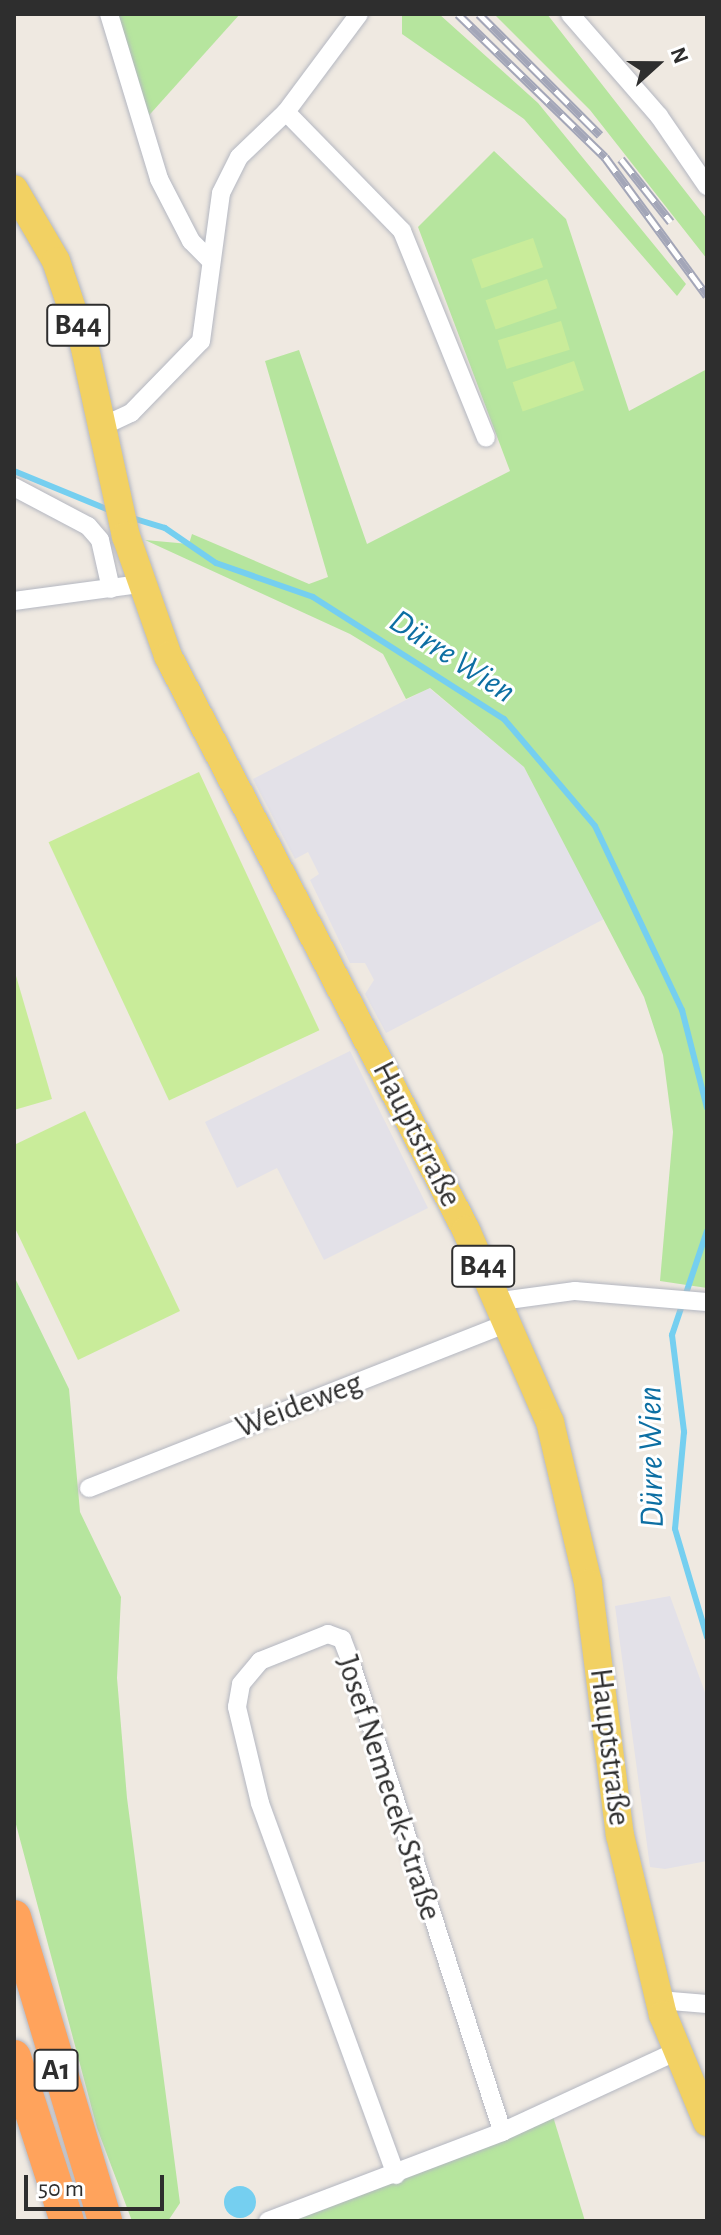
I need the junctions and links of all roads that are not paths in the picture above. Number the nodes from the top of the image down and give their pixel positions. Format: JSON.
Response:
{"nodes":[{"id":1,"x":109,"y":14,"type":"edge"},
{"id":2,"x":359,"y":14,"type":"edge"},
{"id":3,"x":570,"y":14,"type":"edge"},
{"id":4,"x":286,"y":112,"type":"junction"},
{"id":5,"x":707,"y":186,"type":"edge"},
{"id":6,"x":14,"y":189,"type":"edge"},
{"id":7,"x":210,"y":260,"type":"junction"},
{"id":8,"x":103,"y":426,"type":"junction"},
{"id":9,"x":486,"y":438,"type":"dead end"},
{"id":10,"x":14,"y":487,"type":"edge"},
{"id":11,"x":125,"y":586,"type":"junction"},
{"id":12,"x":14,"y":601,"type":"edge"},
{"id":13,"x":706,"y":1302,"type":"edge"},
{"id":14,"x":505,"y":1312,"type":"junction"},
{"id":15,"x":89,"y":1488,"type":"dead end"},
{"id":16,"x":14,"y":1917,"type":"edge"},
{"id":17,"x":659,"y":2000,"type":"junction"},
{"id":18,"x":701,"y":2002,"type":"edge"},
{"id":19,"x":677,"y":2051,"type":"junction"},
{"id":20,"x":14,"y":2057,"type":"edge"},
{"id":21,"x":707,"y":2122,"type":"edge"},
{"id":22,"x":502,"y":2132,"type":"junction"},
{"id":23,"x":396,"y":2175,"type":"junction"},
{"id":24,"x":67,"y":2221,"type":"edge"},
{"id":25,"x":105,"y":2221,"type":"edge"},
{"id":26,"x":268,"y":2221,"type":"edge"}],
"edges":[{"from":1,"to":7,"type":"street"},
{"from":2,"to":4,"type":"street"},
{"from":3,"to":5,"type":"street"},
{"from":4,"to":7,"type":"street"},
{"from":4,"to":9,"type":"street"},
{"from":6,"to":8,"type":"main road","number":"B44"},
{"from":7,"to":8,"type":"street"},
{"from":8,"to":11,"type":"main road","name":"Hauptstraße","number":"B44"},
{"from":10,"to":11,"type":"street"},
{"from":11,"to":12,"type":"street"},
{"from":11,"to":14,"type":"main road","name":"Hauptstraße","number":"B44"},
{"from":13,"to":14,"type":"street","name":"Weideweg"},
{"from":14,"to":15,"type":"street","name":"Weideweg"},
{"from":14,"to":17,"type":"main road","name":"Hauptstraße","number":"B44"},
{"from":16,"to":25,"type":"highway","number":"A1"},
{"from":17,"to":18,"type":"street"},
{"from":17,"to":19,"type":"main road","name":"Hauptstraße","number":"B44"},
{"from":19,"to":21,"type":"main road","name":"Hauptstraße","number":"B44"},
{"from":19,"to":22,"type":"street"},
{"from":20,"to":24,"type":"highway","number":"A1"},
{"from":22,"to":23,"type":"street"},
{"from":22,"to":23,"type":"street","name":"Josef Nemecek-Straße"},
{"from":23,"to":26,"type":"street"}]}
